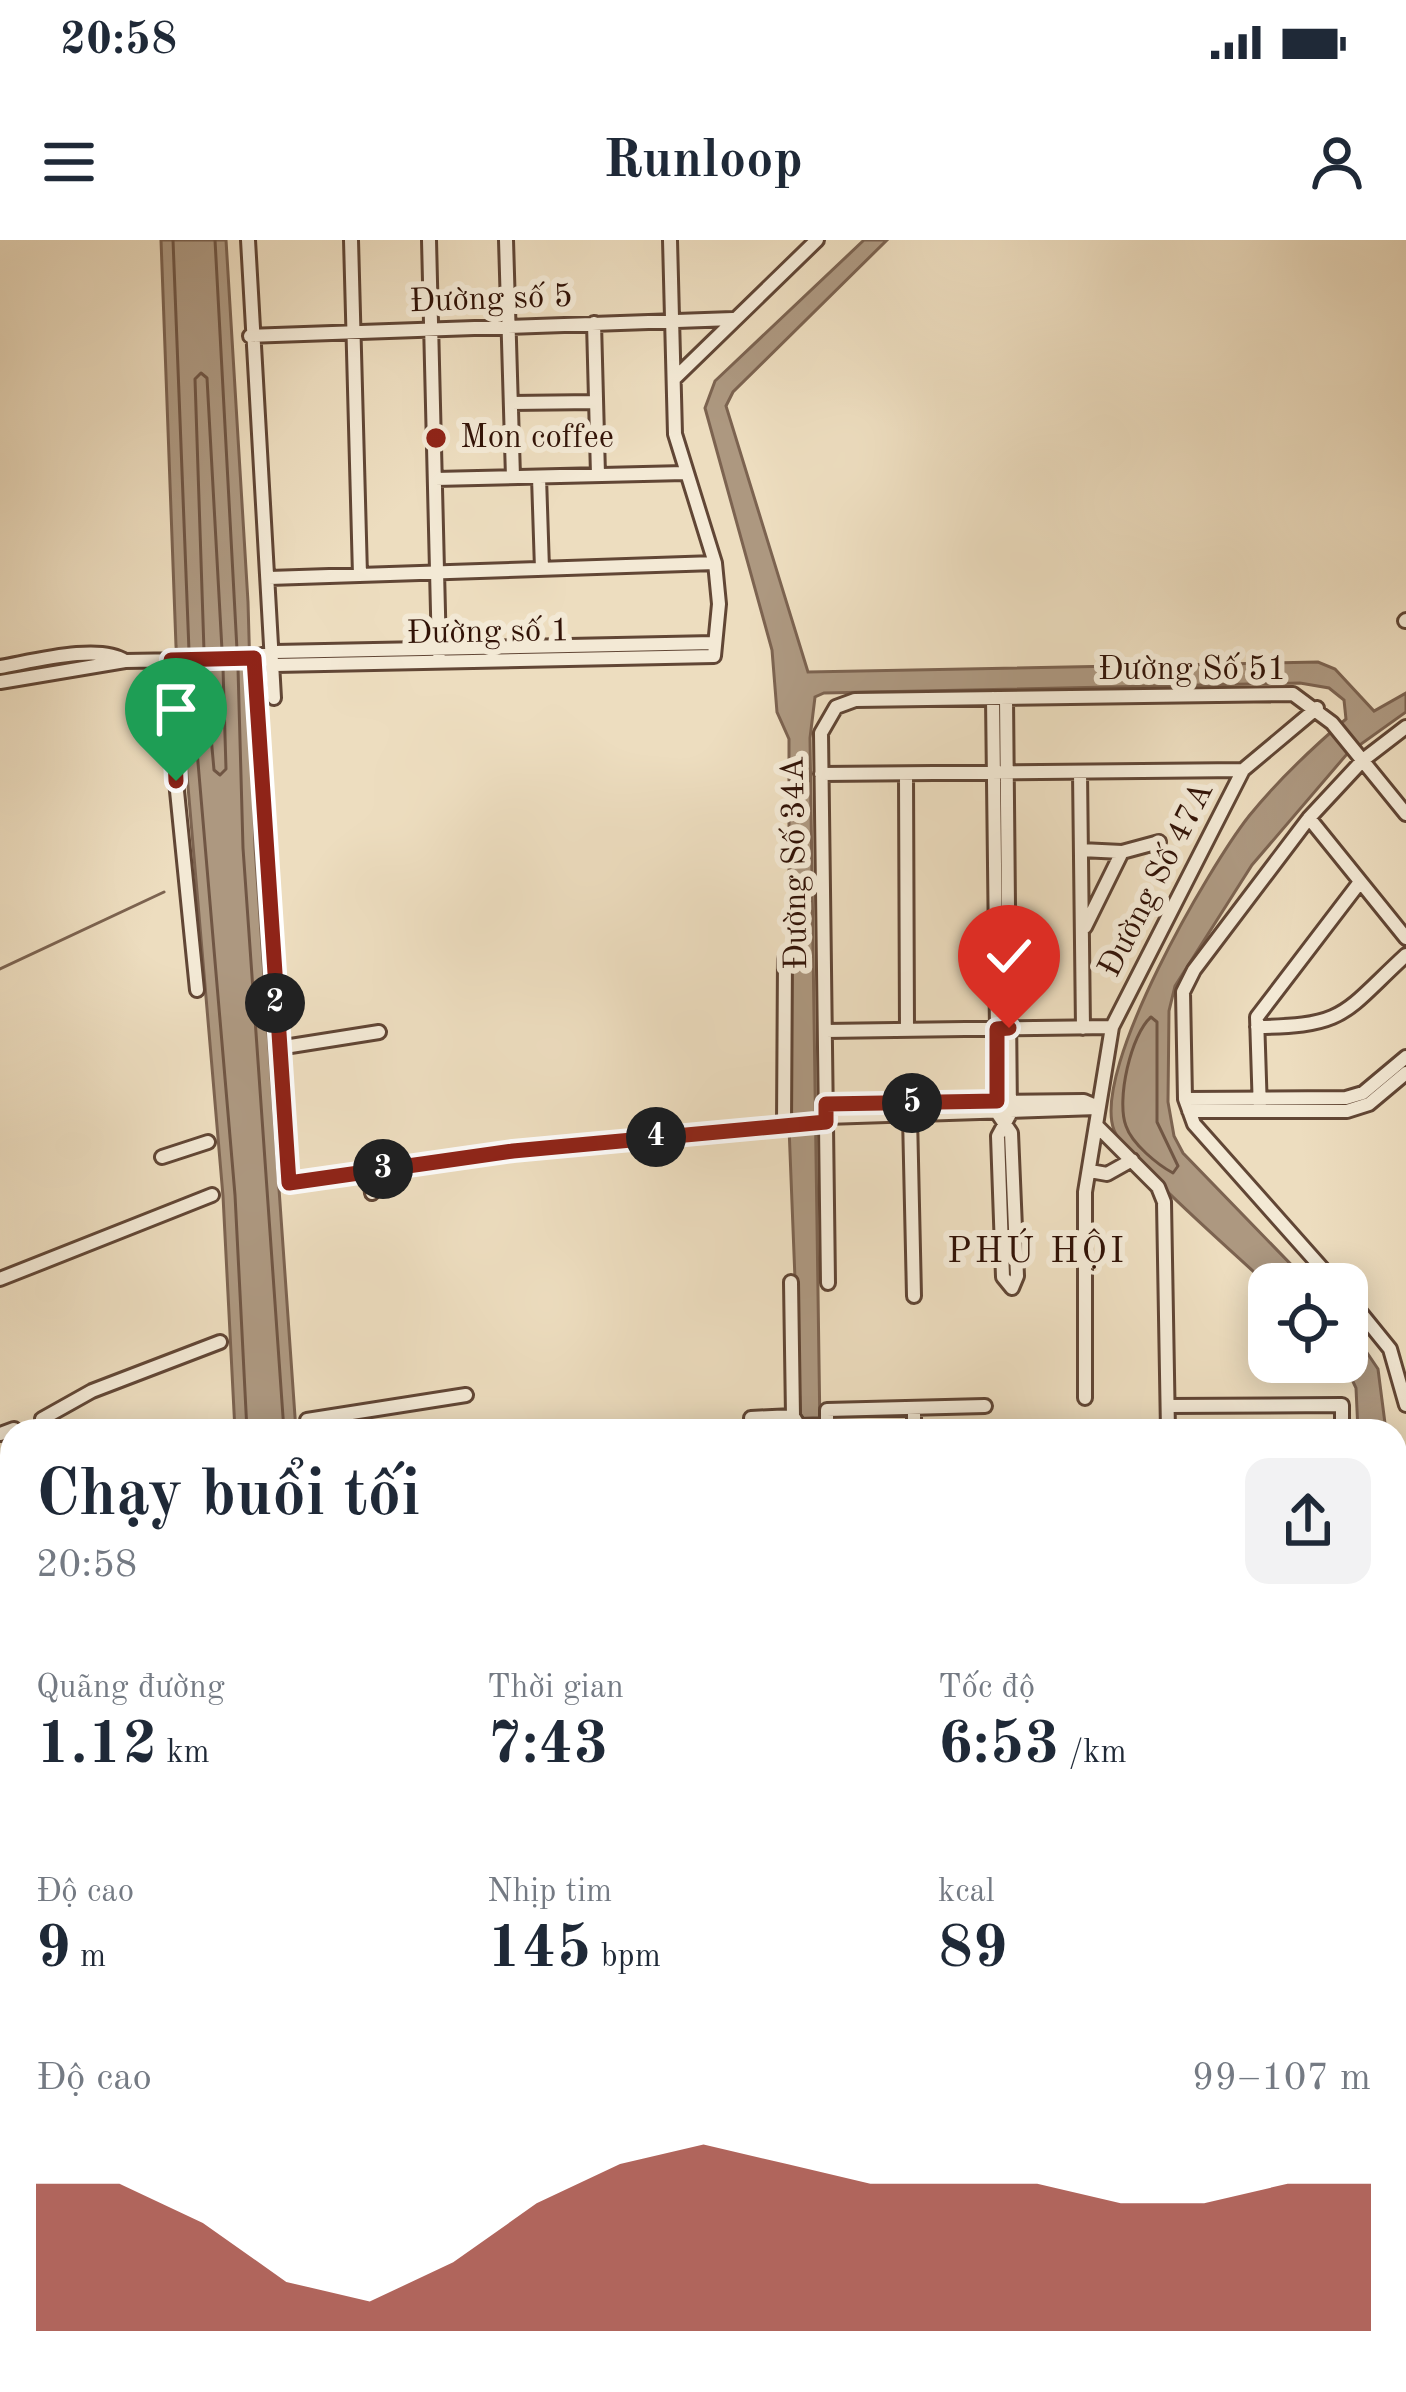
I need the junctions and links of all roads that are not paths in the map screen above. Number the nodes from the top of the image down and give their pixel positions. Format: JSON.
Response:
{"nodes":[{"id":1,"x":248,"y":240,"type":"edge"},
{"id":2,"x":351,"y":240,"type":"edge"},
{"id":3,"x":429,"y":240,"type":"edge"},
{"id":4,"x":508,"y":240,"type":"edge"},
{"id":5,"x":670,"y":240,"type":"edge"},
{"id":6,"x":817,"y":240,"type":"edge"},
{"id":7,"x":734,"y":319,"type":"junction"},
{"id":8,"x":672,"y":321,"type":"junction"},
{"id":9,"x":594,"y":323,"type":"junction"},
{"id":10,"x":508,"y":326,"type":"junction"},
{"id":11,"x":431,"y":329,"type":"junction"},
{"id":12,"x":354,"y":332,"type":"junction"},
{"id":13,"x":250,"y":335,"type":"junction"},
{"id":14,"x":674,"y":379,"type":"junction"},
{"id":15,"x":596,"y":402,"type":"junction"},
{"id":16,"x":511,"y":404,"type":"junction"},
{"id":17,"x":686,"y":473,"type":"junction"},
{"id":18,"x":598,"y":476,"type":"junction"},
{"id":19,"x":513,"y":477,"type":"junction"},
{"id":20,"x":539,"y":477,"type":"junction"},
{"id":21,"x":435,"y":479,"type":"junction"},
{"id":22,"x":715,"y":563,"type":"junction"},
{"id":23,"x":542,"y":569,"type":"junction"},
{"id":24,"x":437,"y":572,"type":"junction"},
{"id":25,"x":360,"y":574,"type":"junction"},
{"id":26,"x":269,"y":578,"type":"junction"},
{"id":27,"x":439,"y":655,"type":"junction"},
{"id":28,"x":263,"y":658,"type":"junction"},
{"id":29,"x":175,"y":660,"type":"junction"},
{"id":30,"x":124,"y":661,"type":"junction"},
{"id":31,"x":0,"y":668,"type":"edge"},
{"id":32,"x":0,"y":682,"type":"edge"},
{"id":33,"x":274,"y":698,"type":"dead end"},
{"id":34,"x":1000,"y":698,"type":"junction"},
{"id":35,"x":1317,"y":708,"type":"junction"},
{"id":36,"x":1406,"y":728,"type":"edge"},
{"id":37,"x":1359,"y":755,"type":"junction"},
{"id":38,"x":1244,"y":770,"type":"junction"},
{"id":39,"x":1081,"y":772,"type":"junction"},
{"id":40,"x":906,"y":773,"type":"junction"},
{"id":41,"x":1000,"y":773,"type":"junction"},
{"id":42,"x":821,"y":774,"type":"junction"},
{"id":43,"x":1406,"y":814,"type":"edge"},
{"id":44,"x":1309,"y":818,"type":"junction"},
{"id":45,"x":1159,"y":842,"type":"dead end"},
{"id":46,"x":1081,"y":850,"type":"junction"},
{"id":47,"x":1121,"y":851,"type":"junction"},
{"id":48,"x":1360,"y":882,"type":"junction"},
{"id":49,"x":1082,"y":932,"type":"junction"},
{"id":50,"x":1406,"y":938,"type":"edge"},
{"id":51,"x":1406,"y":955,"type":"edge"},
{"id":52,"x":785,"y":959,"type":"dead end"},
{"id":53,"x":197,"y":990,"type":"dead end"},
{"id":54,"x":1112,"y":1027,"type":"junction"},
{"id":55,"x":1257,"y":1027,"type":"junction"},
{"id":56,"x":1083,"y":1028,"type":"junction"},
{"id":57,"x":1003,"y":1029,"type":"junction"},
{"id":58,"x":908,"y":1030,"type":"junction"},
{"id":59,"x":824,"y":1031,"type":"junction"},
{"id":60,"x":379,"y":1032,"type":"dead end"},
{"id":61,"x":278,"y":1048,"type":"junction"},
{"id":62,"x":1406,"y":1057,"type":"edge"},
{"id":63,"x":1406,"y":1073,"type":"edge"},
{"id":64,"x":1187,"y":1105,"type":"junction"},
{"id":65,"x":1260,"y":1105,"type":"junction"},
{"id":66,"x":1098,"y":1107,"type":"junction"},
{"id":67,"x":1004,"y":1110,"type":"junction"},
{"id":68,"x":824,"y":1116,"type":"junction"},
{"id":69,"x":910,"y":1116,"type":"junction"},
{"id":70,"x":786,"y":1124,"type":"junction"},
{"id":71,"x":1096,"y":1125,"type":"junction"},
{"id":72,"x":208,"y":1142,"type":"dead end"},
{"id":73,"x":162,"y":1157,"type":"dead end"},
{"id":74,"x":1132,"y":1160,"type":"junction"},
{"id":75,"x":369,"y":1171,"type":"junction"},
{"id":76,"x":1090,"y":1171,"type":"junction"},
{"id":77,"x":373,"y":1193,"type":"dead end"},
{"id":78,"x":212,"y":1195,"type":"dead end"},
{"id":79,"x":1319,"y":1263,"type":"edge"},
{"id":80,"x":0,"y":1279,"type":"edge"},
{"id":81,"x":790,"y":1282,"type":"dead end"},
{"id":82,"x":828,"y":1283,"type":"dead end"},
{"id":83,"x":914,"y":1296,"type":"dead end"},
{"id":84,"x":1368,"y":1321,"type":"edge"},
{"id":85,"x":220,"y":1342,"type":"dead end"},
{"id":86,"x":466,"y":1395,"type":"dead end"},
{"id":87,"x":1084,"y":1398,"type":"dead end"},
{"id":88,"x":1406,"y":1405,"type":"edge"},
{"id":89,"x":985,"y":1406,"type":"dead end"},
{"id":90,"x":1168,"y":1406,"type":"junction"},
{"id":91,"x":914,"y":1408,"type":"junction"},
{"id":92,"x":751,"y":1418,"type":"dead end"},
{"id":93,"x":50,"y":1419,"type":"edge"},
{"id":94,"x":313,"y":1419,"type":"edge"},
{"id":95,"x":766,"y":1419,"type":"edge"},
{"id":96,"x":796,"y":1419,"type":"edge"},
{"id":97,"x":826,"y":1419,"type":"edge"},
{"id":98,"x":914,"y":1419,"type":"edge"},
{"id":99,"x":1168,"y":1419,"type":"edge"},
{"id":100,"x":1342,"y":1419,"type":"edge"}],
"edges":[{"from":1,"to":13,"type":"street"},
{"from":2,"to":12,"type":"street"},
{"from":3,"to":11,"type":"street"},
{"from":4,"to":10,"type":"street"},
{"from":5,"to":8,"type":"street"},
{"from":6,"to":7,"type":"street"},
{"from":7,"to":8,"type":"street","name":"Đường số 5"},
{"from":7,"to":14,"type":"street"},
{"from":8,"to":9,"type":"street","name":"Đường số 5"},
{"from":8,"to":14,"type":"street"},
{"from":9,"to":10,"type":"street","name":"Đường số 5"},
{"from":9,"to":15,"type":"street"},
{"from":10,"to":11,"type":"street","name":"Đường số 5"},
{"from":10,"to":16,"type":"street"},
{"from":11,"to":12,"type":"street","name":"Đường số 5"},
{"from":11,"to":21,"type":"street"},
{"from":12,"to":13,"type":"street","name":"Đường số 5"},
{"from":12,"to":25,"type":"street"},
{"from":13,"to":26,"type":"street"},
{"from":14,"to":17,"type":"street"},
{"from":15,"to":16,"type":"street"},
{"from":15,"to":18,"type":"street"},
{"from":16,"to":19,"type":"street"},
{"from":17,"to":18,"type":"street"},
{"from":17,"to":22,"type":"street"},
{"from":18,"to":20,"type":"street"},
{"from":19,"to":20,"type":"street"},
{"from":19,"to":21,"type":"street"},
{"from":20,"to":23,"type":"street"},
{"from":21,"to":24,"type":"street"},
{"from":22,"to":23,"type":"street"},
{"from":22,"to":27,"type":"street","name":"Đường số 1"},
{"from":23,"to":24,"type":"street"},
{"from":24,"to":25,"type":"street"},
{"from":24,"to":27,"type":"street"},
{"from":25,"to":26,"type":"street"},
{"from":26,"to":28,"type":"street"},
{"from":27,"to":28,"type":"street","name":"Đường số 1"},
{"from":28,"to":29,"type":"street","name":"Đường số 1"},
{"from":28,"to":33,"type":"street"},
{"from":28,"to":61,"type":"street"},
{"from":29,"to":30,"type":"street","name":"Đường số 1"},
{"from":29,"to":53,"type":"street"},
{"from":30,"to":31,"type":"street"},
{"from":30,"to":32,"type":"street"},
{"from":34,"to":35,"type":"street","name":"Đường Số 51"},
{"from":34,"to":41,"type":"street"},
{"from":34,"to":42,"type":"street","name":"Đường Số 34A"},
{"from":35,"to":37,"type":"street","name":"Đường Số 51"},
{"from":35,"to":38,"type":"street","name":"Đường Số 47A"},
{"from":36,"to":37,"type":"street"},
{"from":37,"to":43,"type":"street","name":"Đường Số 51"},
{"from":37,"to":44,"type":"street"},
{"from":38,"to":39,"type":"street"},
{"from":38,"to":54,"type":"street","name":"Đường Số 47A"},
{"from":39,"to":41,"type":"street"},
{"from":39,"to":46,"type":"street"},
{"from":40,"to":41,"type":"street"},
{"from":40,"to":42,"type":"street"},
{"from":40,"to":58,"type":"street"},
{"from":41,"to":57,"type":"street"},
{"from":42,"to":59,"type":"street","name":"Đường Số 34A"},
{"from":44,"to":48,"type":"street"},
{"from":44,"to":64,"type":"street"},
{"from":45,"to":47,"type":"street"},
{"from":46,"to":47,"type":"street"},
{"from":46,"to":49,"type":"street"},
{"from":47,"to":49,"type":"street"},
{"from":48,"to":50,"type":"street"},
{"from":48,"to":55,"type":"street"},
{"from":49,"to":56,"type":"street"},
{"from":51,"to":55,"type":"street"},
{"from":52,"to":70,"type":"street"},
{"from":54,"to":56,"type":"street"},
{"from":54,"to":66,"type":"street","name":"Đường Số 47A"},
{"from":55,"to":65,"type":"street"},
{"from":56,"to":57,"type":"street"},
{"from":57,"to":58,"type":"street"},
{"from":57,"to":67,"type":"street"},
{"from":58,"to":59,"type":"street"},
{"from":59,"to":68,"type":"street","name":"Đường Số 34A"},
{"from":60,"to":61,"type":"street"},
{"from":61,"to":75,"type":"street"},
{"from":62,"to":65,"type":"street"},
{"from":63,"to":65,"type":"street"},
{"from":64,"to":65,"type":"street"},
{"from":64,"to":79,"type":"street"},
{"from":66,"to":67,"type":"street"},
{"from":66,"to":71,"type":"street","name":"Đường Số 47A"},
{"from":67,"to":67,"type":"street"},
{"from":67,"to":68,"type":"street"},
{"from":67,"to":69,"type":"street"},
{"from":68,"to":69,"type":"street"},
{"from":68,"to":70,"type":"street"},
{"from":68,"to":82,"type":"street","name":"Đường Số 34A"},
{"from":69,"to":83,"type":"street"},
{"from":70,"to":75,"type":"street"},
{"from":71,"to":74,"type":"street"},
{"from":71,"to":76,"type":"street","name":"Đường Số 47A"},
{"from":72,"to":73,"type":"street"},
{"from":74,"to":76,"type":"street"},
{"from":74,"to":90,"type":"street"},
{"from":75,"to":77,"type":"street"},
{"from":76,"to":87,"type":"street","name":"Đường Số 47A"},
{"from":78,"to":80,"type":"street"},
{"from":81,"to":96,"type":"street"},
{"from":84,"to":88,"type":"street"},
{"from":85,"to":93,"type":"street"},
{"from":86,"to":94,"type":"street"},
{"from":89,"to":91,"type":"street"},
{"from":90,"to":99,"type":"street"},
{"from":90,"to":100,"type":"street"},
{"from":91,"to":97,"type":"street"},
{"from":91,"to":98,"type":"street"},
{"from":92,"to":95,"type":"street"}]}
